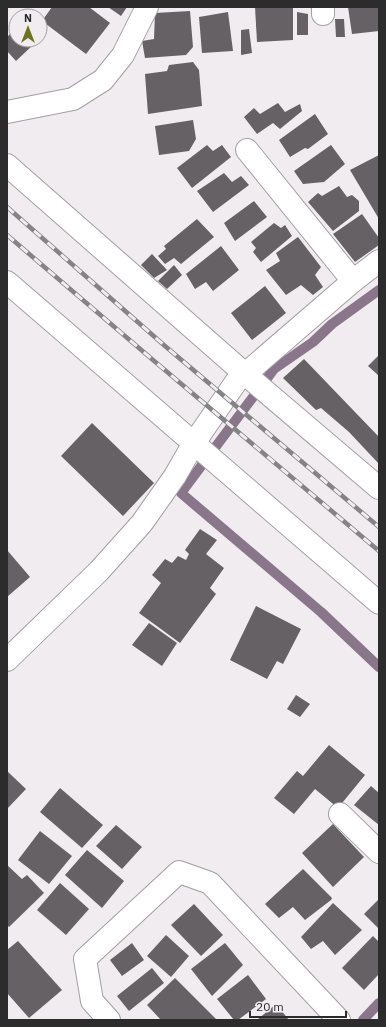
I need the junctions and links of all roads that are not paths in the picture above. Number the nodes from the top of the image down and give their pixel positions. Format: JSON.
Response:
{"nodes":[{"id":1,"x":147,"y":7,"type":"edge"},
{"id":2,"x":7,"y":112,"type":"edge"},
{"id":3,"x":247,"y":150,"type":"dead end"},
{"id":4,"x":7,"y":165,"type":"edge"},
{"id":5,"x":379,"y":261,"type":"edge"},
{"id":6,"x":353,"y":281,"type":"junction"},
{"id":7,"x":7,"y":282,"type":"edge"},
{"id":8,"x":245,"y":374,"type":"junction"},
{"id":9,"x":194,"y":443,"type":"junction"},
{"id":10,"x":379,"y":488,"type":"edge"},
{"id":11,"x":379,"y":602,"type":"edge"},
{"id":12,"x":7,"y":660,"type":"edge"},
{"id":13,"x":340,"y":814,"type":"dead end"},
{"id":14,"x":379,"y":852,"type":"edge"},
{"id":15,"x":109,"y":1020,"type":"edge"},
{"id":16,"x":339,"y":1020,"type":"edge"}],
"edges":[{"from":1,"to":2,"type":"street"},
{"from":3,"to":6,"type":"street"},
{"from":4,"to":8,"type":"street"},
{"from":5,"to":6,"type":"street"},
{"from":6,"to":8,"type":"street"},
{"from":7,"to":9,"type":"street"},
{"from":8,"to":9,"type":"street"},
{"from":8,"to":10,"type":"street"},
{"from":9,"to":11,"type":"street"},
{"from":9,"to":12,"type":"street"},
{"from":13,"to":14,"type":"street"},
{"from":15,"to":16,"type":"street"}]}
